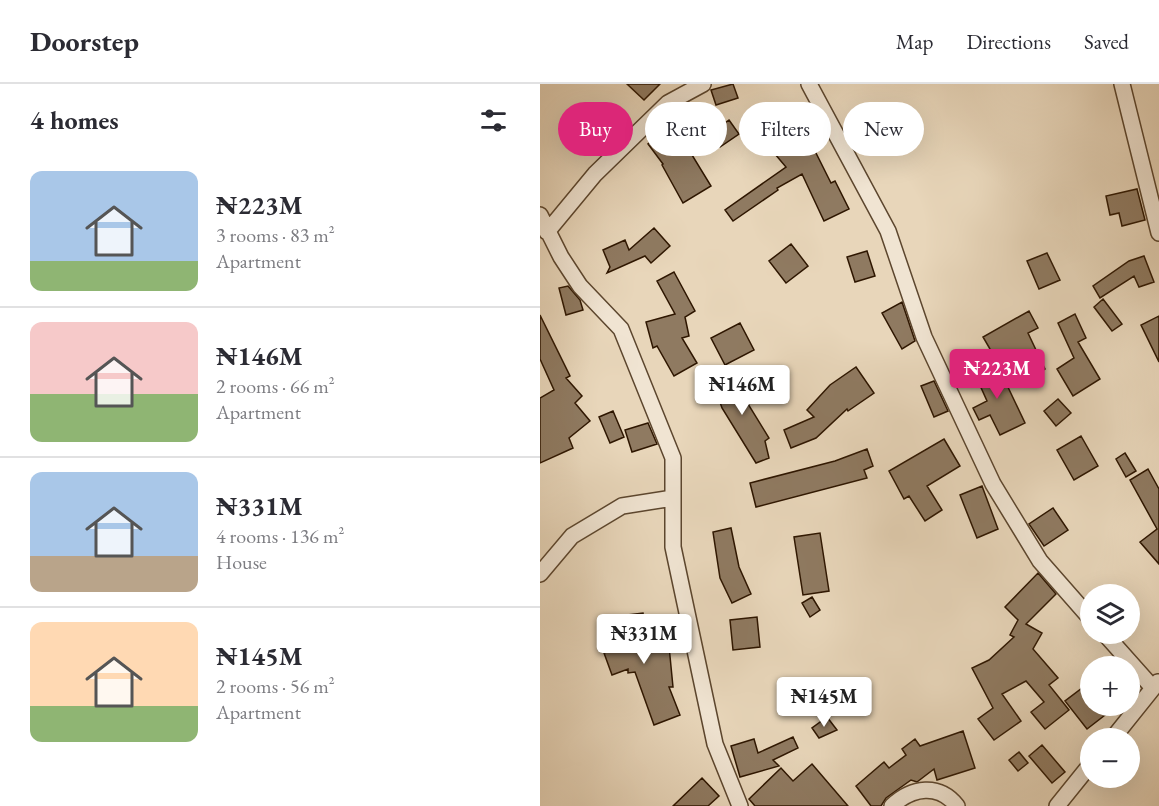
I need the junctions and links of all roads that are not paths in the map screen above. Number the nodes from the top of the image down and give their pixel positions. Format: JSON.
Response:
{"nodes":[{"id":1,"x":703,"y":84,"type":"edge"},
{"id":2,"x":809,"y":84,"type":"edge"},
{"id":3,"x":1122,"y":84,"type":"edge"},
{"id":4,"x":540,"y":215,"type":"edge"},
{"id":5,"x":546,"y":232,"type":"junction"},
{"id":6,"x":1159,"y":233,"type":"edge"},
{"id":7,"x":673,"y":498,"type":"junction"},
{"id":8,"x":540,"y":574,"type":"edge"},
{"id":9,"x":1080,"y":606,"type":"edge"},
{"id":10,"x":1115,"y":644,"type":"edge"},
{"id":11,"x":1156,"y":685,"type":"edge"},
{"id":12,"x":1121,"y":728,"type":"edge"},
{"id":13,"x":1080,"y":777,"type":"edge"},
{"id":14,"x":740,"y":806,"type":"edge"},
{"id":15,"x":892,"y":806,"type":"edge"},
{"id":16,"x":957,"y":806,"type":"edge"},
{"id":17,"x":1057,"y":806,"type":"edge"}],
"edges":[{"from":1,"to":5,"type":"street"},
{"from":2,"to":9,"type":"street"},
{"from":3,"to":6,"type":"street"},
{"from":4,"to":5,"type":"street"},
{"from":5,"to":7,"type":"street"},
{"from":7,"to":8,"type":"street"},
{"from":7,"to":14,"type":"street"},
{"from":10,"to":11,"type":"street"},
{"from":11,"to":12,"type":"street"},
{"from":13,"to":17,"type":"street"},
{"from":15,"to":16,"type":"street"}]}
